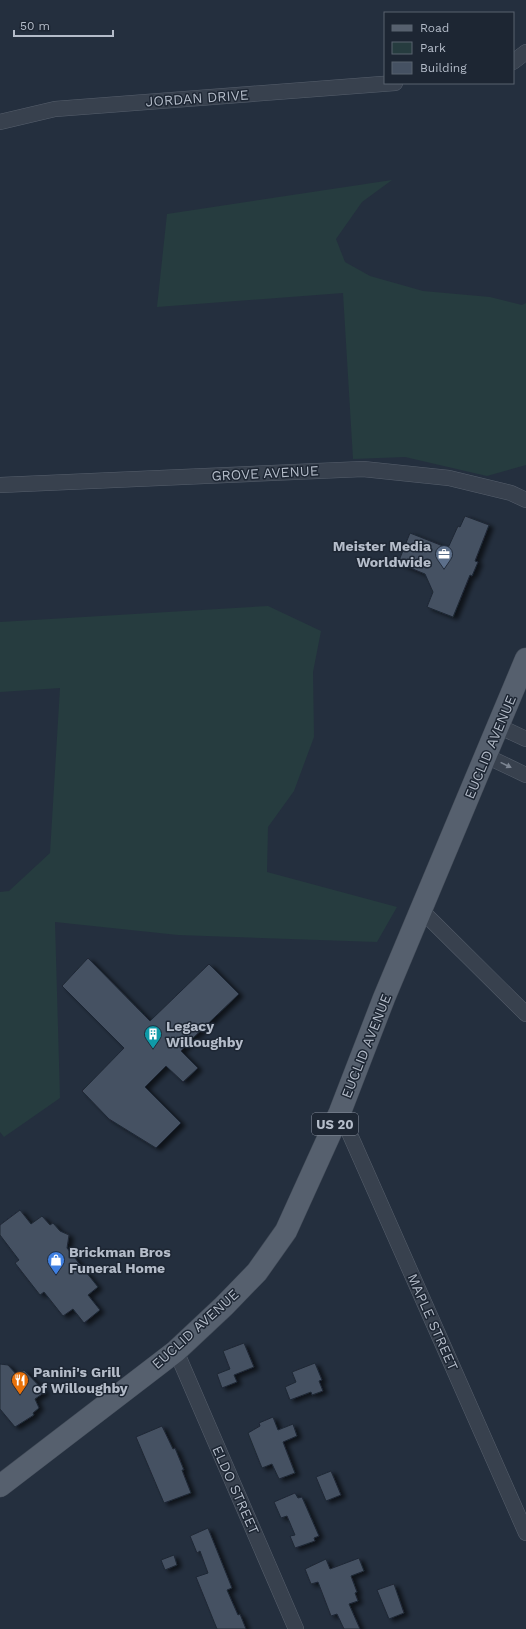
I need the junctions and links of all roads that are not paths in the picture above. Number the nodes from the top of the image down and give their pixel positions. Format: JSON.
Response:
{"nodes":[{"id":1,"x":526,"y":52,"type":"edge"},
{"id":2,"x":514,"y":61,"type":"edge"},
{"id":3,"x":384,"y":84,"type":"edge"},
{"id":4,"x":0,"y":122,"type":"edge"},
{"id":5,"x":0,"y":485,"type":"edge"},
{"id":6,"x":526,"y":500,"type":"edge"},
{"id":7,"x":526,"y":659,"type":"edge"},
{"id":8,"x":498,"y":726,"type":"junction"},
{"id":9,"x":526,"y":739,"type":"edge"},
{"id":10,"x":486,"y":756,"type":"junction"},
{"id":11,"x":526,"y":775,"type":"edge"},
{"id":12,"x":421,"y":910,"type":"junction"},
{"id":13,"x":526,"y":1014,"type":"edge"},
{"id":14,"x":340,"y":1112,"type":"junction"},
{"id":15,"x":176,"y":1351,"type":"junction"},
{"id":16,"x":0,"y":1486,"type":"edge"},
{"id":17,"x":526,"y":1533,"type":"edge"},
{"id":18,"x":296,"y":1629,"type":"edge"}],
"edges":[{"from":1,"to":2,"type":"street"},
{"from":3,"to":4,"type":"street","name":"JORDAN DRIVE"},
{"from":5,"to":6,"type":"street","name":"GROVE AVENUE"},
{"from":7,"to":8,"type":"main road","name":"EUCLID AVENUE","number":"US 20"},
{"from":8,"to":9,"type":"street"},
{"from":8,"to":10,"type":"main road","name":"EUCLID AVENUE","number":"US 20"},
{"from":10,"to":11,"type":"street","one_way":true},
{"from":10,"to":12,"type":"main road","name":"EUCLID AVENUE","number":"US 20"},
{"from":12,"to":13,"type":"street"},
{"from":12,"to":14,"type":"main road","name":"EUCLID AVENUE","number":"US 20"},
{"from":14,"to":15,"type":"main road","name":"EUCLID AVENUE","number":"US 20"},
{"from":14,"to":17,"type":"street","name":"MAPLE STREET"},
{"from":15,"to":16,"type":"main road","name":"EUCLID AVENUE","number":"US 20"},
{"from":15,"to":18,"type":"street","name":"ELDO STREET"}]}
